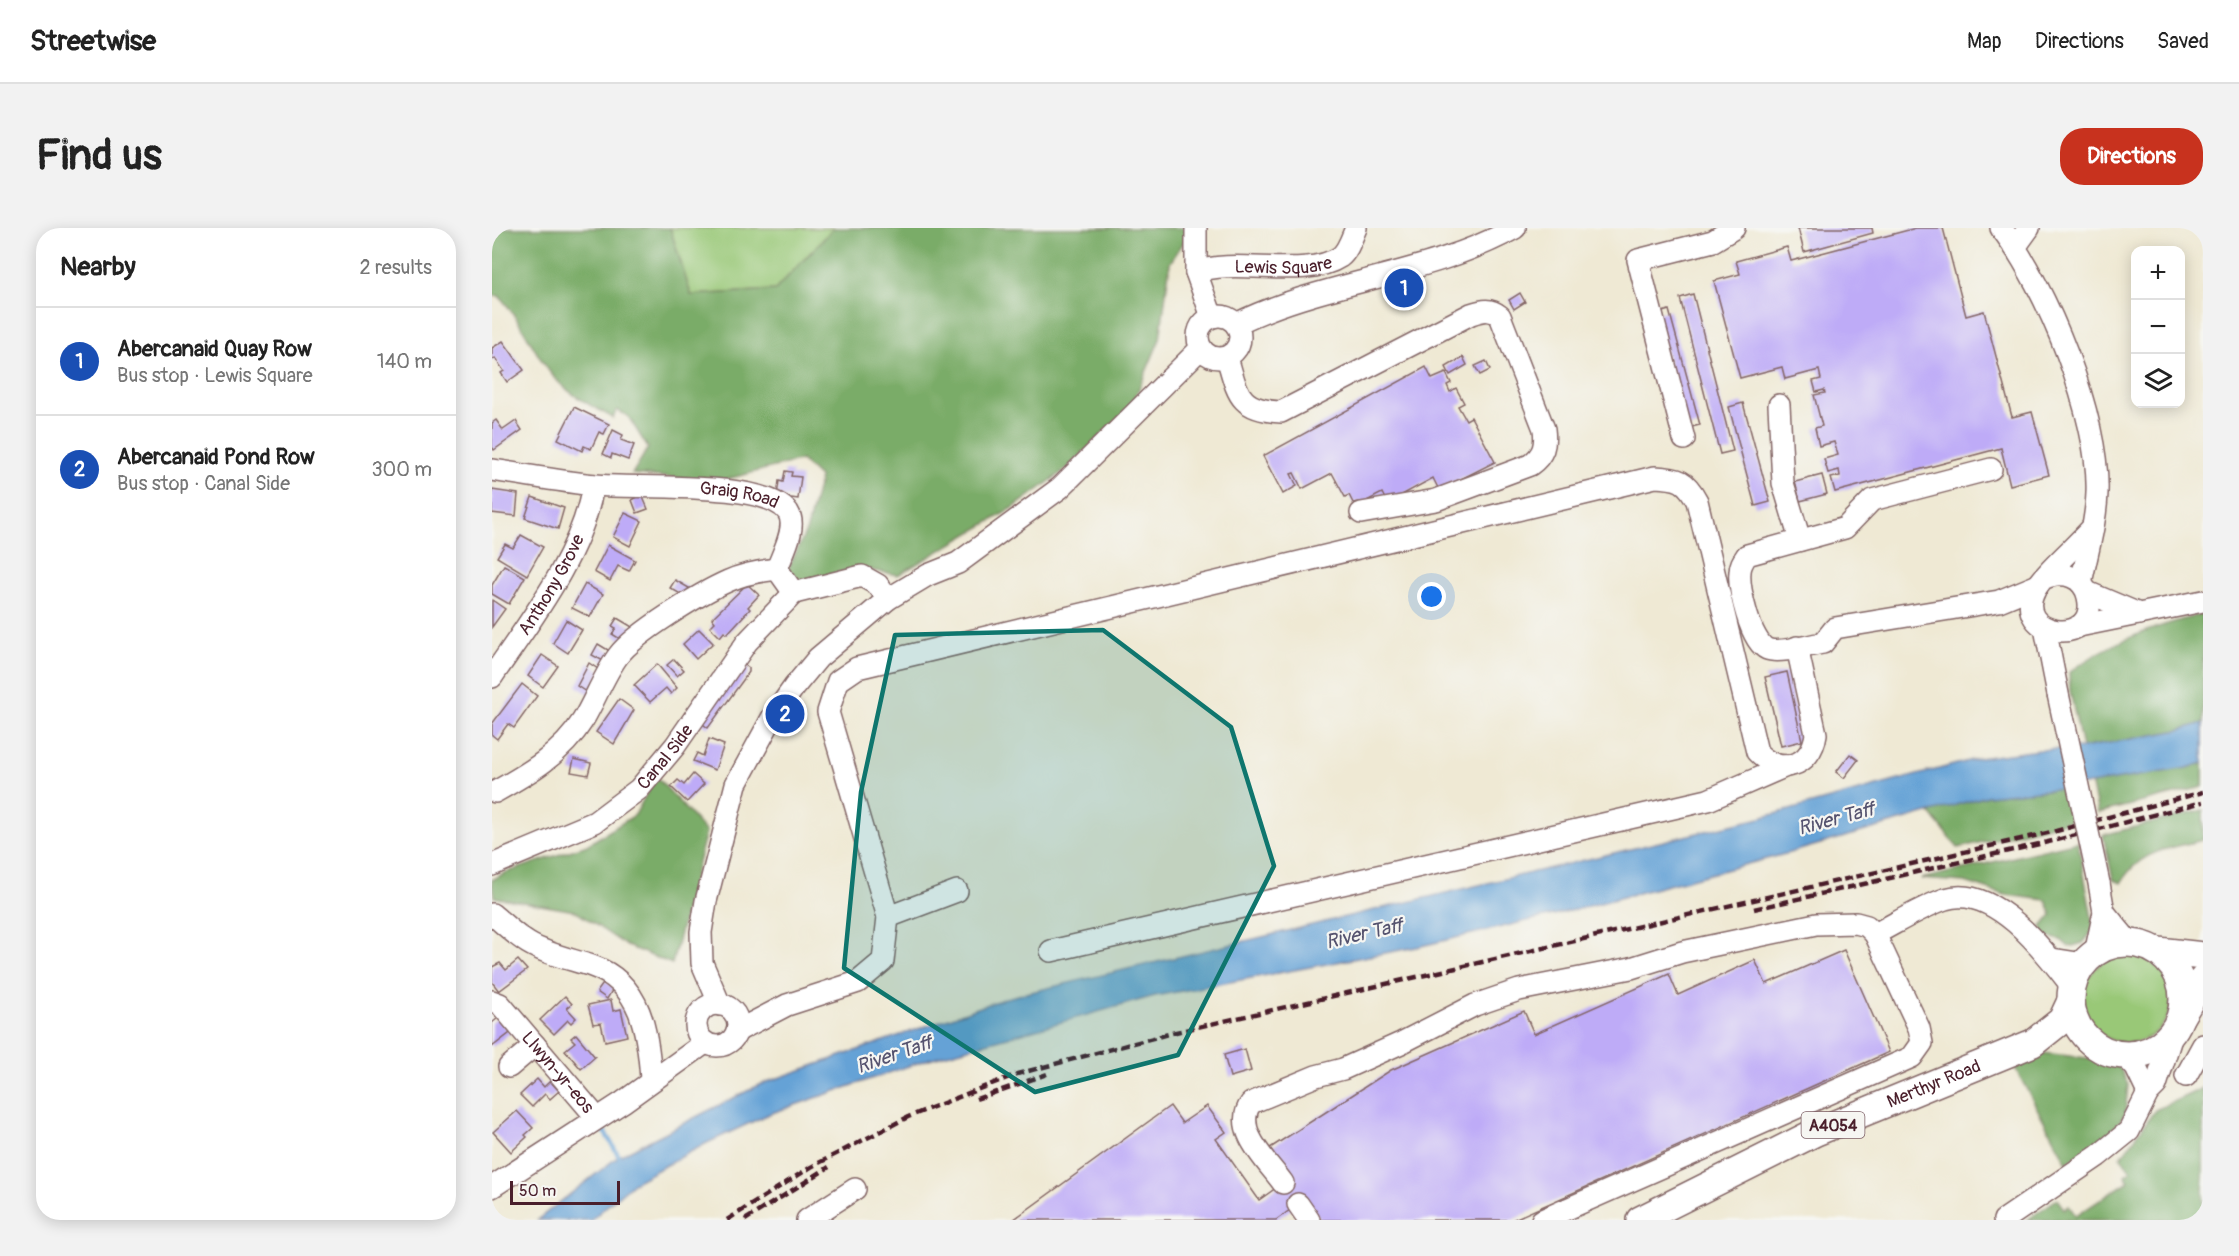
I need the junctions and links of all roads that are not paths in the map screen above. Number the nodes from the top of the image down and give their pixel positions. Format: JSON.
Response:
{"nodes":[{"id":1,"x":1196,"y":228,"type":"edge"},
{"id":2,"x":1356,"y":228,"type":"edge"},
{"id":3,"x":1515,"y":228,"type":"edge"},
{"id":4,"x":1734,"y":228,"type":"edge"},
{"id":5,"x":2001,"y":228,"type":"edge"},
{"id":6,"x":2029,"y":228,"type":"edge"},
{"id":7,"x":2016,"y":246,"type":"junction"},
{"id":8,"x":1196,"y":272,"type":"junction"},
{"id":9,"x":1212,"y":317,"type":"junction"},
{"id":10,"x":1236,"y":324,"type":"junction"},
{"id":11,"x":1200,"y":349,"type":"junction"},
{"id":12,"x":1227,"y":357,"type":"junction"},
{"id":13,"x":1779,"y":405,"type":"dead end"},
{"id":14,"x":1684,"y":440,"type":"dead end"},
{"id":15,"x":1991,"y":469,"type":"dead end"},
{"id":16,"x":492,"y":470,"type":"edge"},
{"id":17,"x":593,"y":485,"type":"junction"},
{"id":18,"x":1361,"y":513,"type":"dead end"},
{"id":19,"x":2092,"y":529,"type":"junction"},
{"id":20,"x":1800,"y":540,"type":"junction"},
{"id":21,"x":777,"y":569,"type":"junction"},
{"id":22,"x":2042,"y":582,"type":"junction"},
{"id":23,"x":2084,"y":587,"type":"junction"},
{"id":24,"x":794,"y":593,"type":"junction"},
{"id":25,"x":888,"y":599,"type":"junction"},
{"id":26,"x":1999,"y":601,"type":"junction"},
{"id":27,"x":2203,"y":601,"type":"edge"},
{"id":28,"x":2139,"y":614,"type":"junction"},
{"id":29,"x":2041,"y":625,"type":"junction"},
{"id":30,"x":2075,"y":628,"type":"junction"},
{"id":31,"x":1797,"y":647,"type":"junction"},
{"id":32,"x":2053,"y":673,"type":"junction"},
{"id":33,"x":492,"y":677,"type":"edge"},
{"id":34,"x":1786,"y":766,"type":"junction"},
{"id":35,"x":495,"y":792,"type":"dead end"},
{"id":36,"x":492,"y":865,"type":"edge"},
{"id":37,"x":957,"y":891,"type":"dead end"},
{"id":38,"x":2104,"y":912,"type":"junction"},
{"id":39,"x":492,"y":914,"type":"edge"},
{"id":40,"x":888,"y":917,"type":"junction"},
{"id":41,"x":1875,"y":934,"type":"junction"},
{"id":42,"x":2146,"y":947,"type":"junction"},
{"id":43,"x":1051,"y":951,"type":"dead end"},
{"id":44,"x":2203,"y":956,"type":"edge"},
{"id":45,"x":2052,"y":959,"type":"junction"},
{"id":46,"x":2090,"y":959,"type":"junction"},
{"id":47,"x":2203,"y":979,"type":"edge"},
{"id":48,"x":2071,"y":996,"type":"junction"},
{"id":49,"x":492,"y":1000,"type":"edge"},
{"id":50,"x":725,"y":1007,"type":"junction"},
{"id":51,"x":775,"y":1010,"type":"junction"},
{"id":52,"x":2177,"y":1024,"type":"junction"},
{"id":53,"x":737,"y":1031,"type":"junction"},
{"id":54,"x":705,"y":1043,"type":"junction"},
{"id":55,"x":2033,"y":1043,"type":"junction"},
{"id":56,"x":535,"y":1045,"type":"junction"},
{"id":57,"x":2203,"y":1045,"type":"edge"},
{"id":58,"x":2115,"y":1053,"type":"junction"},
{"id":59,"x":509,"y":1067,"type":"dead end"},
{"id":60,"x":2186,"y":1076,"type":"dead end"},
{"id":61,"x":651,"y":1080,"type":"junction"},
{"id":62,"x":2148,"y":1093,"type":"junction"},
{"id":63,"x":597,"y":1118,"type":"junction"},
{"id":64,"x":1283,"y":1183,"type":"dead end"},
{"id":65,"x":492,"y":1187,"type":"edge"},
{"id":66,"x":855,"y":1189,"type":"dead end"},
{"id":67,"x":807,"y":1220,"type":"edge"},
{"id":68,"x":1542,"y":1220,"type":"edge"},
{"id":69,"x":1640,"y":1220,"type":"edge"},
{"id":70,"x":2004,"y":1220,"type":"edge"}],
"edges":[{"from":1,"to":8,"type":"street"},
{"from":2,"to":8,"type":"street","name":"Lewis Square"},
{"from":3,"to":10,"type":"street"},
{"from":4,"to":14,"type":"street"},
{"from":5,"to":7,"type":"street"},
{"from":6,"to":7,"type":"street"},
{"from":7,"to":19,"type":"street"},
{"from":8,"to":9,"type":"street"},
{"from":9,"to":10,"type":"street"},
{"from":9,"to":11,"type":"street"},
{"from":10,"to":12,"type":"street"},
{"from":11,"to":12,"type":"street"},
{"from":11,"to":25,"type":"street"},
{"from":12,"to":18,"type":"street"},
{"from":13,"to":20,"type":"street"},
{"from":15,"to":20,"type":"street"},
{"from":16,"to":17,"type":"street","name":"Graig Road"},
{"from":17,"to":21,"type":"street","name":"Graig Road"},
{"from":17,"to":33,"type":"street","name":"Anthony Grove"},
{"from":19,"to":22,"type":"street"},
{"from":19,"to":23,"type":"street"},
{"from":20,"to":31,"type":"street"},
{"from":21,"to":24,"type":"street"},
{"from":21,"to":35,"type":"street"},
{"from":22,"to":23,"type":"street"},
{"from":22,"to":26,"type":"street"},
{"from":22,"to":29,"type":"street"},
{"from":23,"to":28,"type":"street"},
{"from":23,"to":30,"type":"street"},
{"from":24,"to":25,"type":"street"},
{"from":24,"to":36,"type":"street","name":"Canal Side"},
{"from":25,"to":50,"type":"street"},
{"from":26,"to":29,"type":"street"},
{"from":26,"to":31,"type":"street"},
{"from":27,"to":28,"type":"street"},
{"from":28,"to":30,"type":"street"},
{"from":29,"to":30,"type":"street"},
{"from":29,"to":32,"type":"street"},
{"from":30,"to":32,"type":"street"},
{"from":31,"to":34,"type":"street"},
{"from":32,"to":38,"type":"street","bridge":true},
{"from":34,"to":40,"type":"street"},
{"from":34,"to":43,"type":"street"},
{"from":37,"to":40,"type":"street"},
{"from":38,"to":42,"type":"street"},
{"from":38,"to":46,"type":"street"},
{"from":39,"to":61,"type":"street"},
{"from":40,"to":51,"type":"street"},
{"from":41,"to":45,"type":"street"},
{"from":41,"to":64,"type":"street"},
{"from":41,"to":68,"type":"street"},
{"from":42,"to":44,"type":"main road"},
{"from":42,"to":46,"type":"main road"},
{"from":42,"to":52,"type":"main road"},
{"from":45,"to":46,"type":"street"},
{"from":45,"to":48,"type":"street"},
{"from":46,"to":48,"type":"main road"},
{"from":47,"to":52,"type":"main road"},
{"from":48,"to":55,"type":"main road","name":"Merthyr Road","number":"A4054"},
{"from":48,"to":58,"type":"main road"},
{"from":49,"to":56,"type":"street","name":"Llwyn-yr-eos"},
{"from":50,"to":51,"type":"street"},
{"from":50,"to":53,"type":"street"},
{"from":50,"to":54,"type":"street"},
{"from":51,"to":53,"type":"street"},
{"from":52,"to":58,"type":"main road"},
{"from":52,"to":62,"type":"street"},
{"from":53,"to":54,"type":"street"},
{"from":54,"to":61,"type":"street"},
{"from":55,"to":58,"type":"main road","name":"Merthyr Road","number":"A4054"},
{"from":55,"to":69,"type":"main road","name":"Merthyr Road","number":"A4054"},
{"from":56,"to":59,"type":"street"},
{"from":56,"to":63,"type":"street","name":"Llwyn-yr-eos"},
{"from":57,"to":60,"type":"street"},
{"from":58,"to":62,"type":"street"},
{"from":61,"to":63,"type":"street"},
{"from":62,"to":70,"type":"street"},
{"from":63,"to":65,"type":"street"},
{"from":66,"to":67,"type":"street"}]}
